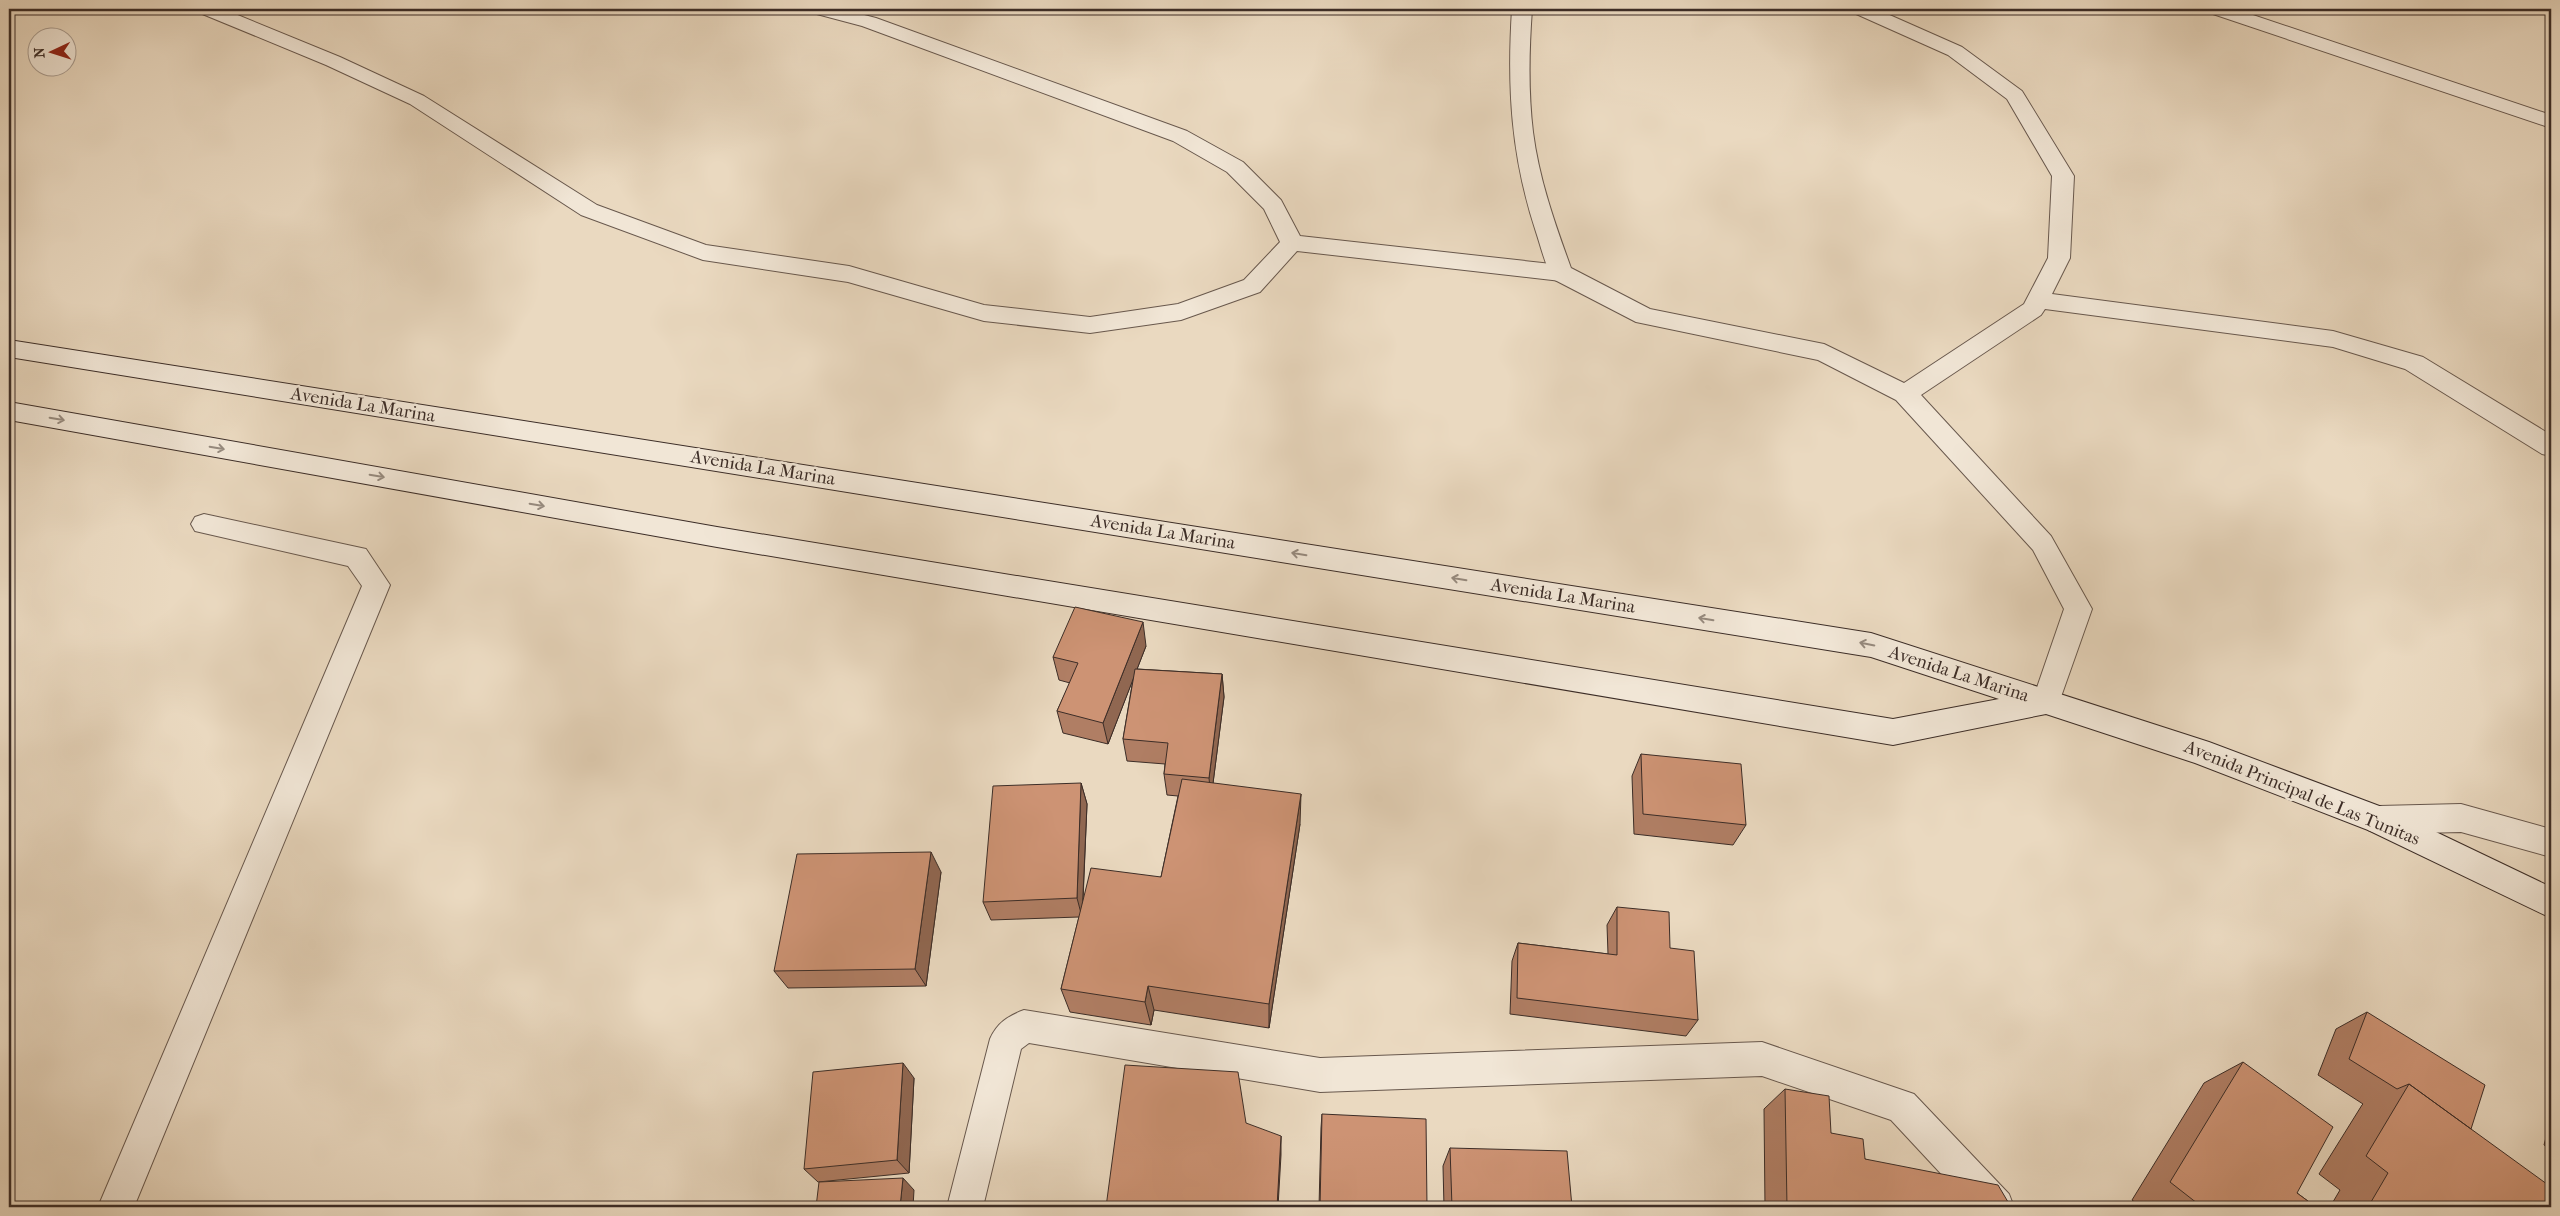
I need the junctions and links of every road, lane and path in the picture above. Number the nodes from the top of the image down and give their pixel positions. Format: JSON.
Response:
{"nodes":[{"id":1,"x":207,"y":9,"type":"edge"},
{"id":2,"x":820,"y":9,"type":"edge"},
{"id":3,"x":1522,"y":9,"type":"edge"},
{"id":4,"x":1861,"y":9,"type":"edge"},
{"id":5,"x":2218,"y":9,"type":"edge"},
{"id":6,"x":2551,"y":122,"type":"edge"},
{"id":7,"x":1292,"y":243,"type":"junction"},
{"id":8,"x":1561,"y":273,"type":"junction"},
{"id":9,"x":2038,"y":300,"type":"junction"},
{"id":10,"x":9,"y":348,"type":"edge"},
{"id":11,"x":1905,"y":394,"type":"junction"},
{"id":12,"x":9,"y":411,"type":"edge"},
{"id":13,"x":2551,"y":447,"type":"edge"},
{"id":14,"x":204,"y":524,"type":"dead end"},
{"id":15,"x":2046,"y":702,"type":"junction"},
{"id":16,"x":2380,"y":820,"type":"junction"},
{"id":17,"x":2551,"y":843,"type":"edge"},
{"id":18,"x":2551,"y":902,"type":"edge"},
{"id":19,"x":116,"y":1207,"type":"edge"},
{"id":20,"x":965,"y":1207,"type":"edge"},
{"id":21,"x":1996,"y":1207,"type":"edge"}],
"edges":[{"from":1,"to":7,"type":"street"},
{"from":2,"to":7,"type":"street"},
{"from":3,"to":8,"type":"street"},
{"from":4,"to":9,"type":"street"},
{"from":5,"to":6,"type":"street"},
{"from":7,"to":8,"type":"street"},
{"from":8,"to":11,"type":"street"},
{"from":9,"to":11,"type":"street"},
{"from":9,"to":13,"type":"street"},
{"from":15,"to":10,"type":"street","name":"Avenida La Marina","one_way":true},
{"from":11,"to":15,"type":"street"},
{"from":12,"to":15,"type":"street","name":"Avenida La Marina","one_way":true},
{"from":14,"to":19,"type":"street"},
{"from":15,"to":16,"type":"street","name":"Avenida Principal de Las Tunitas"},
{"from":16,"to":17,"type":"street"},
{"from":16,"to":18,"type":"street","name":"Avenida Principal de Las Tunitas"},
{"from":20,"to":21,"type":"street"}]}
